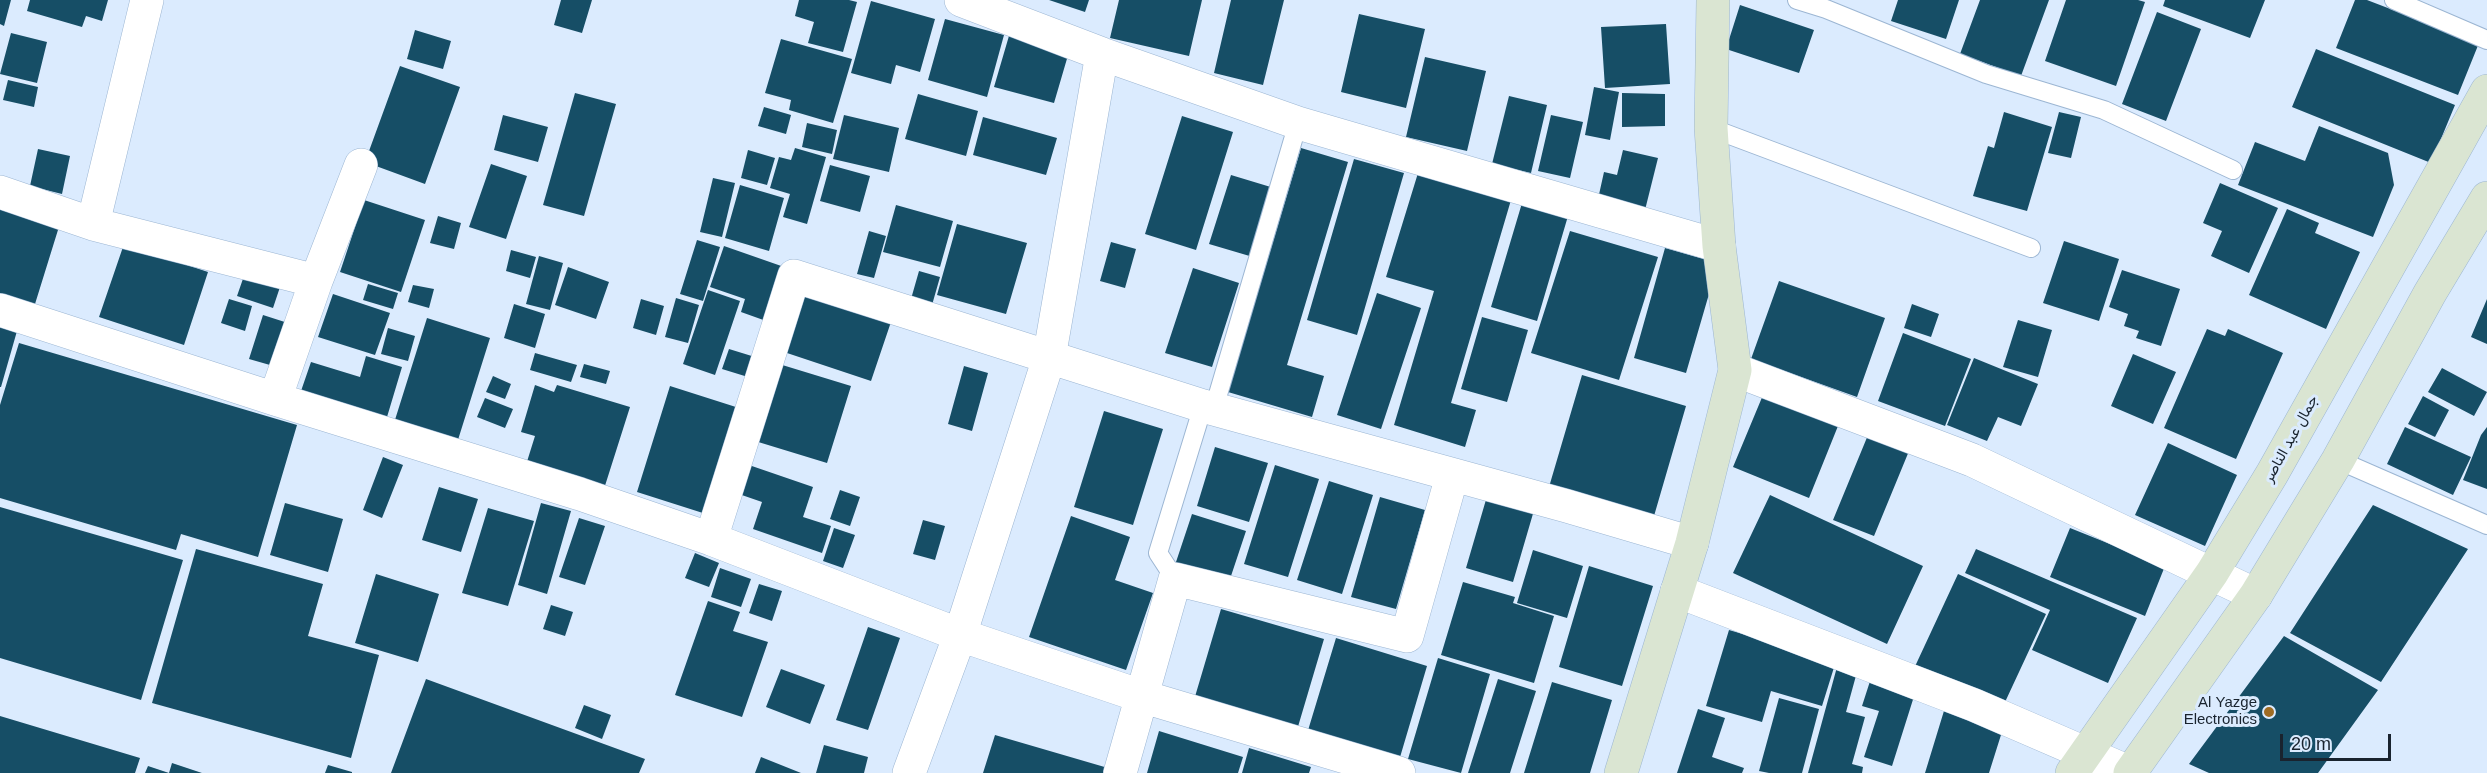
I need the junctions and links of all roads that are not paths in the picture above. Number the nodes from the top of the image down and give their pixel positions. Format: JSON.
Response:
{"nodes":[{"id":1,"x":147,"y":0,"type":"edge"},
{"id":2,"x":961,"y":0,"type":"edge"},
{"id":3,"x":1713,"y":0,"type":"edge"},
{"id":4,"x":1797,"y":0,"type":"edge"},
{"id":5,"x":2394,"y":0,"type":"edge"},
{"id":6,"x":2487,"y":40,"type":"edge"},
{"id":7,"x":1102,"y":54,"type":"junction"},
{"id":8,"x":2487,"y":91,"type":"edge"},
{"id":9,"x":1298,"y":123,"type":"junction"},
{"id":10,"x":1711,"y":128,"type":"junction"},
{"id":11,"x":361,"y":165,"type":"dead end"},
{"id":12,"x":2233,"y":170,"type":"dead end"},
{"id":13,"x":0,"y":192,"type":"edge"},
{"id":14,"x":2487,"y":198,"type":"edge"},
{"id":15,"x":93,"y":224,"type":"junction"},
{"id":16,"x":1719,"y":246,"type":"junction"},
{"id":17,"x":2031,"y":248,"type":"dead end"},
{"id":18,"x":316,"y":281,"type":"junction"},
{"id":19,"x":0,"y":310,"type":"edge"},
{"id":20,"x":1049,"y":358,"type":"junction"},
{"id":21,"x":1735,"y":370,"type":"junction"},
{"id":22,"x":275,"y":399,"type":"junction"},
{"id":23,"x":1209,"y":407,"type":"junction"},
{"id":24,"x":2338,"y":460,"type":"junction"},
{"id":25,"x":1452,"y":476,"type":"junction"},
{"id":26,"x":2487,"y":525,"type":"edge"},
{"id":27,"x":711,"y":539,"type":"junction"},
{"id":28,"x":1692,"y":543,"type":"junction"},
{"id":29,"x":2212,"y":573,"type":"junction"},
{"id":30,"x":1175,"y":579,"type":"junction"},
{"id":31,"x":1677,"y":591,"type":"junction"},
{"id":32,"x":2256,"y":595,"type":"junction"},
{"id":33,"x":960,"y":635,"type":"junction"},
{"id":34,"x":1144,"y":697,"type":"junction"},
{"id":35,"x":2079,"y":763,"type":"edge"},
{"id":36,"x":909,"y":773,"type":"edge"},
{"id":37,"x":1120,"y":773,"type":"edge"},
{"id":38,"x":1399,"y":773,"type":"edge"},
{"id":39,"x":1621,"y":773,"type":"edge"},
{"id":40,"x":2130,"y":773,"type":"edge"}],
"edges":[{"from":1,"to":15,"type":"street"},
{"from":2,"to":7,"type":"street"},
{"from":3,"to":10,"type":"main road"},
{"from":4,"to":12,"type":"lane"},
{"from":5,"to":6,"type":"lane"},
{"from":7,"to":9,"type":"street"},
{"from":7,"to":20,"type":"street"},
{"from":8,"to":29,"type":"main road","name":"جمال عبد الناصر"},
{"from":9,"to":16,"type":"street"},
{"from":9,"to":23,"type":"lane"},
{"from":10,"to":16,"type":"main road"},
{"from":10,"to":17,"type":"lane"},
{"from":11,"to":18,"type":"street"},
{"from":13,"to":15,"type":"street"},
{"from":14,"to":24,"type":"main road"},
{"from":15,"to":18,"type":"street"},
{"from":16,"to":21,"type":"main road"},
{"from":18,"to":22,"type":"street"},
{"from":19,"to":22,"type":"street"},
{"from":20,"to":23,"type":"street"},
{"from":20,"to":27,"type":"street"},
{"from":20,"to":33,"type":"street"},
{"from":21,"to":28,"type":"main road"},
{"from":21,"to":29,"type":"street"},
{"from":22,"to":27,"type":"street"},
{"from":23,"to":25,"type":"street"},
{"from":23,"to":30,"type":"lane"},
{"from":24,"to":26,"type":"lane"},
{"from":24,"to":32,"type":"main road"},
{"from":25,"to":28,"type":"street"},
{"from":25,"to":30,"type":"street"},
{"from":27,"to":33,"type":"street"},
{"from":28,"to":31,"type":"main road"},
{"from":29,"to":32,"type":"street"},
{"from":29,"to":35,"type":"main road","name":"جمال عبد الناصر"},
{"from":30,"to":34,"type":"street"},
{"from":31,"to":35,"type":"street"},
{"from":31,"to":39,"type":"main road"},
{"from":32,"to":40,"type":"main road"},
{"from":33,"to":34,"type":"street"},
{"from":33,"to":36,"type":"street"},
{"from":34,"to":37,"type":"street"},
{"from":34,"to":38,"type":"street"},
{"from":35,"to":40,"type":"street"}]}
